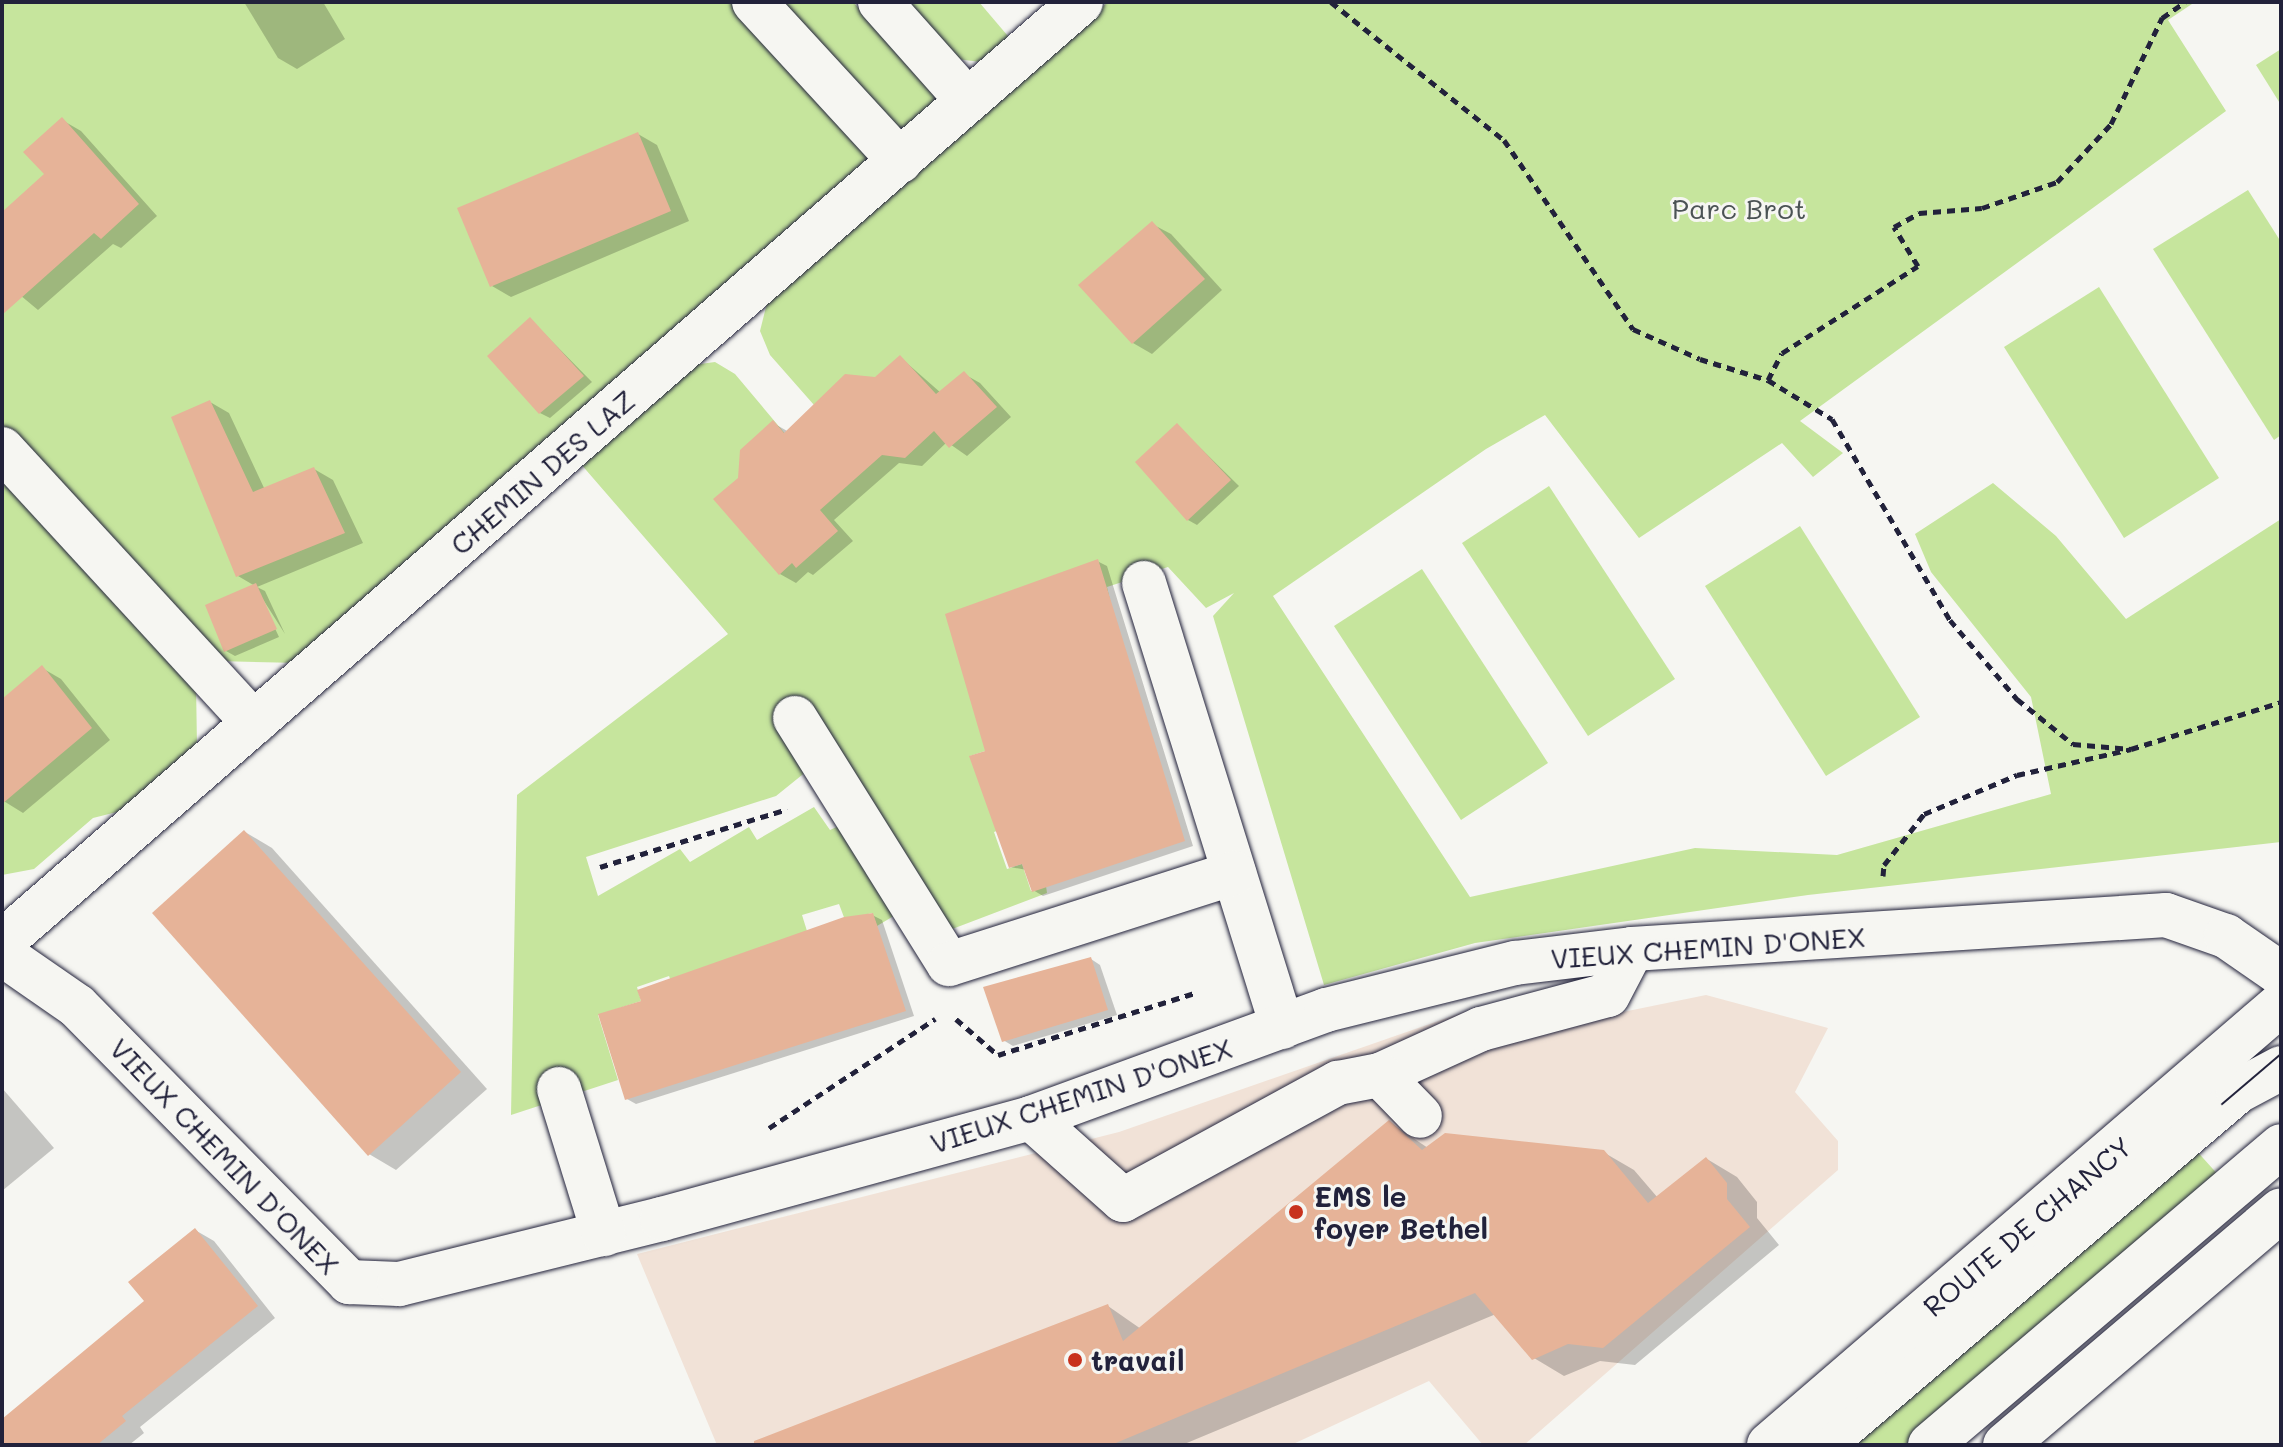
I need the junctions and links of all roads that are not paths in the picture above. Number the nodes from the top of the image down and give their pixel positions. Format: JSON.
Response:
{"nodes":[{"id":1,"x":754,"y":2,"type":"edge"},
{"id":2,"x":880,"y":2,"type":"edge"},
{"id":3,"x":1081,"y":2,"type":"edge"},
{"id":4,"x":968,"y":101,"type":"junction"},
{"id":5,"x":900,"y":161,"type":"junction"},
{"id":6,"x":2,"y":449,"type":"edge"},
{"id":7,"x":1144,"y":583,"type":"dead end"},
{"id":8,"x":795,"y":718,"type":"dead end"},
{"id":9,"x":254,"y":723,"type":"junction"},
{"id":10,"x":1234,"y":873,"type":"junction"},
{"id":11,"x":3,"y":942,"type":"edge"},
{"id":12,"x":1632,"y":949,"type":"junction"},
{"id":13,"x":2281,"y":974,"type":"edge"},
{"id":14,"x":2281,"y":1004,"type":"edge"},
{"id":15,"x":1282,"y":1027,"type":"junction"},
{"id":16,"x":2281,"y":1068,"type":"edge"},
{"id":17,"x":1380,"y":1075,"type":"junction"},
{"id":18,"x":559,"y":1089,"type":"dead end"},
{"id":19,"x":1420,"y":1116,"type":"dead end"},
{"id":20,"x":1031,"y":1118,"type":"junction"},
{"id":21,"x":2281,"y":1146,"type":"edge"},
{"id":22,"x":2281,"y":1210,"type":"edge"},
{"id":23,"x":604,"y":1234,"type":"junction"},
{"id":24,"x":1769,"y":1445,"type":"edge"},
{"id":25,"x":1822,"y":1445,"type":"edge"},
{"id":26,"x":1930,"y":1445,"type":"edge"},
{"id":27,"x":2005,"y":1445,"type":"edge"}],
"edges":[{"from":1,"to":5,"type":"street"},
{"from":2,"to":4,"type":"street"},
{"from":3,"to":4,"type":"street","name":"CHEMIN DES LAZ"},
{"from":4,"to":5,"type":"street","name":"CHEMIN DES LAZ"},
{"from":5,"to":9,"type":"street","name":"CHEMIN DES LAZ"},
{"from":6,"to":9,"type":"street"},
{"from":7,"to":10,"type":"street"},
{"from":8,"to":10,"type":"street"},
{"from":9,"to":11,"type":"street","name":"CHEMIN DES LAZ"},
{"from":10,"to":15,"type":"street"},
{"from":11,"to":23,"type":"street","name":"VIEUX CHEMIN D'ONEX"},
{"from":12,"to":13,"type":"street","name":"VIEUX CHEMIN D'ONEX"},
{"from":12,"to":15,"type":"street","name":"VIEUX CHEMIN D'ONEX"},
{"from":12,"to":17,"type":"street"},
{"from":14,"to":24,"type":"street","name":"ROUTE DE CHANCY"},
{"from":15,"to":20,"type":"street","name":"VIEUX CHEMIN D'ONEX"},
{"from":16,"to":25,"type":"street"},
{"from":17,"to":19,"type":"street"},
{"from":17,"to":20,"type":"street"},
{"from":18,"to":23,"type":"street"},
{"from":20,"to":23,"type":"street","name":"VIEUX CHEMIN D'ONEX"},
{"from":21,"to":26,"type":"street"},
{"from":22,"to":27,"type":"street"}]}
